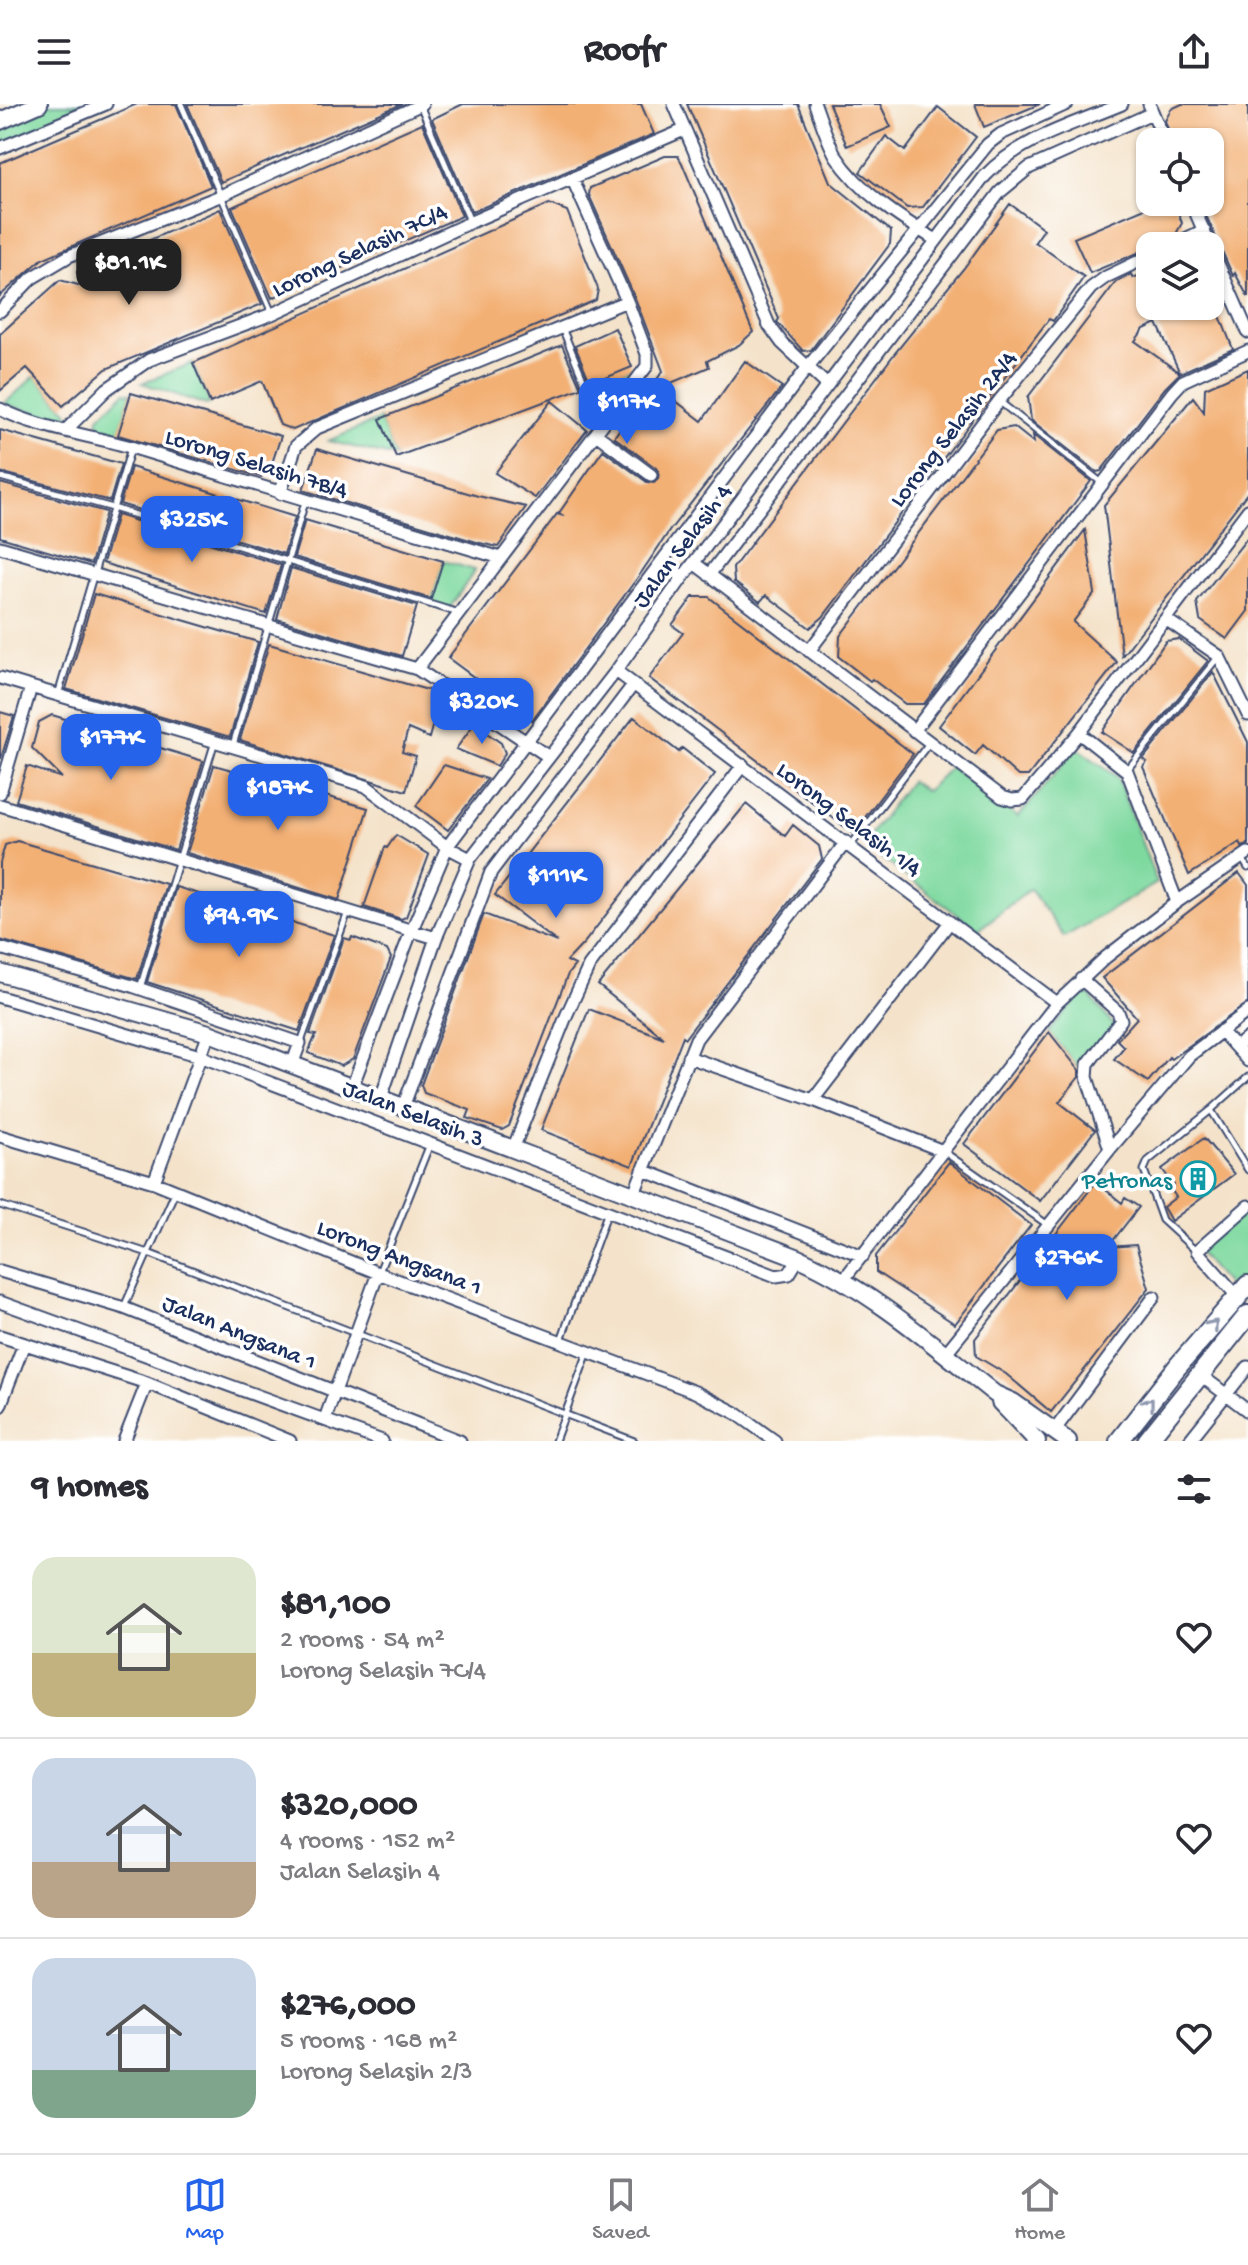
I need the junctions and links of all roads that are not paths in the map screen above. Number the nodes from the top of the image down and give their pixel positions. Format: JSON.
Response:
{"nodes":[{"id":1,"x":39,"y":104,"type":"edge"},
{"id":2,"x":106,"y":104,"type":"edge"},
{"id":3,"x":181,"y":104,"type":"edge"},
{"id":4,"x":421,"y":104,"type":"edge"},
{"id":5,"x":674,"y":104,"type":"edge"},
{"id":6,"x":815,"y":104,"type":"edge"},
{"id":7,"x":1067,"y":104,"type":"edge"},
{"id":8,"x":1122,"y":104,"type":"edge"},
{"id":9,"x":1150,"y":108,"type":"edge"},
{"id":10,"x":0,"y":121,"type":"edge"},
{"id":11,"x":1159,"y":128,"type":"edge"},
{"id":12,"x":684,"y":130,"type":"junction"},
{"id":13,"x":0,"y":148,"type":"edge"},
{"id":14,"x":572,"y":178,"type":"junction"},
{"id":15,"x":220,"y":196,"type":"junction"},
{"id":16,"x":1198,"y":216,"type":"edge"},
{"id":17,"x":471,"y":222,"type":"junction"},
{"id":18,"x":918,"y":229,"type":"junction"},
{"id":19,"x":1204,"y":230,"type":"junction"},
{"id":20,"x":1200,"y":232,"type":"edge"},
{"id":21,"x":936,"y":240,"type":"junction"},
{"id":22,"x":1136,"y":263,"type":"edge"},
{"id":23,"x":627,"y":301,"type":"junction"},
{"id":24,"x":1,"y":307,"type":"edge"},
{"id":25,"x":272,"y":314,"type":"junction"},
{"id":26,"x":562,"y":327,"type":"junction"},
{"id":27,"x":1248,"y":332,"type":"edge"},
{"id":28,"x":1248,"y":351,"type":"edge"},
{"id":29,"x":807,"y":368,"type":"junction"},
{"id":30,"x":827,"y":385,"type":"junction"},
{"id":31,"x":999,"y":401,"type":"junction"},
{"id":32,"x":0,"y":409,"type":"edge"},
{"id":33,"x":67,"y":429,"type":"junction"},
{"id":34,"x":599,"y":430,"type":"junction"},
{"id":35,"x":132,"y":447,"type":"junction"},
{"id":36,"x":651,"y":475,"type":"dead end"},
{"id":37,"x":0,"y":477,"type":"edge"},
{"id":38,"x":1103,"y":484,"type":"junction"},
{"id":39,"x":280,"y":494,"type":"junction"},
{"id":40,"x":305,"y":501,"type":"junction"},
{"id":41,"x":113,"y":508,"type":"junction"},
{"id":42,"x":1248,"y":510,"type":"edge"},
{"id":43,"x":0,"y":547,"type":"edge"},
{"id":44,"x":501,"y":558,"type":"junction"},
{"id":45,"x":286,"y":562,"type":"junction"},
{"id":46,"x":663,"y":562,"type":"junction"},
{"id":47,"x":694,"y":563,"type":"junction"},
{"id":48,"x":94,"y":575,"type":"junction"},
{"id":49,"x":709,"y":575,"type":"junction"},
{"id":50,"x":683,"y":577,"type":"junction"},
{"id":51,"x":459,"y":613,"type":"junction"},
{"id":52,"x":1167,"y":620,"type":"junction"},
{"id":53,"x":268,"y":625,"type":"junction"},
{"id":54,"x":809,"y":651,"type":"junction"},
{"id":55,"x":1219,"y":656,"type":"junction"},
{"id":56,"x":417,"y":669,"type":"junction"},
{"id":57,"x":616,"y":671,"type":"junction"},
{"id":58,"x":0,"y":678,"type":"edge"},
{"id":59,"x":633,"y":685,"type":"junction"},
{"id":60,"x":31,"y":687,"type":"junction"},
{"id":61,"x":58,"y":695,"type":"junction"},
{"id":62,"x":1248,"y":715,"type":"edge"},
{"id":63,"x":914,"y":731,"type":"junction"},
{"id":64,"x":1079,"y":733,"type":"junction"},
{"id":65,"x":215,"y":741,"type":"junction"},
{"id":66,"x":524,"y":742,"type":"junction"},
{"id":67,"x":930,"y":742,"type":"junction"},
{"id":68,"x":232,"y":746,"type":"junction"},
{"id":69,"x":549,"y":757,"type":"junction"},
{"id":70,"x":743,"y":765,"type":"junction"},
{"id":71,"x":1127,"y":771,"type":"junction"},
{"id":72,"x":0,"y":793,"type":"edge"},
{"id":73,"x":0,"y":805,"type":"edge"},
{"id":74,"x":848,"y":844,"type":"junction"},
{"id":75,"x":447,"y":847,"type":"junction"},
{"id":76,"x":470,"y":859,"type":"junction"},
{"id":77,"x":1246,"y":859,"type":"edge"},
{"id":78,"x":178,"y":861,"type":"junction"},
{"id":79,"x":1177,"y":902,"type":"junction"},
{"id":80,"x":348,"y":912,"type":"junction"},
{"id":81,"x":950,"y":922,"type":"junction"},
{"id":82,"x":411,"y":932,"type":"junction"},
{"id":83,"x":436,"y":938,"type":"junction"},
{"id":84,"x":0,"y":948,"type":"edge"},
{"id":85,"x":0,"y":973,"type":"edge"},
{"id":86,"x":1081,"y":979,"type":"junction"},
{"id":87,"x":140,"y":989,"type":"junction"},
{"id":88,"x":0,"y":997,"type":"edge"},
{"id":89,"x":1057,"y":1003,"type":"junction"},
{"id":90,"x":1248,"y":1011,"type":"edge"},
{"id":91,"x":1221,"y":1031,"type":"junction"},
{"id":92,"x":209,"y":1033,"type":"junction"},
{"id":93,"x":1248,"y":1038,"type":"edge"},
{"id":94,"x":300,"y":1043,"type":"junction"},
{"id":95,"x":1237,"y":1046,"type":"junction"},
{"id":96,"x":200,"y":1056,"type":"junction"},
{"id":97,"x":688,"y":1057,"type":"junction"},
{"id":98,"x":1248,"y":1061,"type":"edge"},
{"id":99,"x":292,"y":1065,"type":"junction"},
{"id":100,"x":1248,"y":1077,"type":"edge"},
{"id":101,"x":352,"y":1087,"type":"junction"},
{"id":102,"x":381,"y":1098,"type":"junction"},
{"id":103,"x":813,"y":1100,"type":"junction"},
{"id":104,"x":403,"y":1107,"type":"junction"},
{"id":105,"x":1211,"y":1110,"type":"junction"},
{"id":106,"x":0,"y":1136,"type":"edge"},
{"id":107,"x":430,"y":1144,"type":"junction"},
{"id":108,"x":513,"y":1149,"type":"junction"},
{"id":109,"x":1110,"y":1149,"type":"junction"},
{"id":110,"x":943,"y":1151,"type":"junction"},
{"id":111,"x":643,"y":1170,"type":"junction"},
{"id":112,"x":1248,"y":1170,"type":"edge"},
{"id":113,"x":154,"y":1182,"type":"junction"},
{"id":114,"x":176,"y":1191,"type":"junction"},
{"id":115,"x":633,"y":1196,"type":"junction"},
{"id":116,"x":0,"y":1205,"type":"edge"},
{"id":117,"x":1248,"y":1206,"type":"edge"},
{"id":118,"x":608,"y":1212,"type":"junction"},
{"id":119,"x":1048,"y":1225,"type":"junction"},
{"id":120,"x":1197,"y":1251,"type":"junction"},
{"id":121,"x":148,"y":1253,"type":"junction"},
{"id":122,"x":863,"y":1256,"type":"junction"},
{"id":123,"x":799,"y":1258,"type":"junction"},
{"id":124,"x":0,"y":1271,"type":"edge"},
{"id":125,"x":378,"y":1273,"type":"junction"},
{"id":126,"x":844,"y":1279,"type":"junction"},
{"id":127,"x":1242,"y":1291,"type":"edge"},
{"id":128,"x":1154,"y":1297,"type":"dead end"},
{"id":129,"x":0,"y":1302,"type":"edge"},
{"id":130,"x":124,"y":1308,"type":"junction"},
{"id":131,"x":1248,"y":1315,"type":"edge"},
{"id":132,"x":356,"y":1335,"type":"junction"},
{"id":133,"x":0,"y":1336,"type":"edge"},
{"id":134,"x":561,"y":1341,"type":"junction"},
{"id":135,"x":24,"y":1344,"type":"junction"},
{"id":136,"x":588,"y":1351,"type":"junction"},
{"id":137,"x":945,"y":1354,"type":"junction"},
{"id":138,"x":1248,"y":1367,"type":"edge"},
{"id":139,"x":1199,"y":1374,"type":"junction"},
{"id":140,"x":147,"y":1383,"type":"junction"},
{"id":141,"x":334,"y":1393,"type":"junction"},
{"id":142,"x":1226,"y":1393,"type":"junction"},
{"id":143,"x":995,"y":1394,"type":"junction"},
{"id":144,"x":0,"y":1406,"type":"edge"},
{"id":145,"x":1248,"y":1411,"type":"edge"},
{"id":146,"x":566,"y":1413,"type":"junction"},
{"id":147,"x":325,"y":1419,"type":"junction"},
{"id":148,"x":1061,"y":1436,"type":"edge"},
{"id":149,"x":265,"y":1437,"type":"edge"},
{"id":150,"x":124,"y":1441,"type":"edge"},
{"id":151,"x":290,"y":1441,"type":"edge"},
{"id":152,"x":382,"y":1441,"type":"edge"},
{"id":153,"x":460,"y":1441,"type":"edge"},
{"id":154,"x":555,"y":1441,"type":"edge"},
{"id":155,"x":634,"y":1441,"type":"edge"},
{"id":156,"x":775,"y":1441,"type":"edge"},
{"id":157,"x":1037,"y":1441,"type":"edge"},
{"id":158,"x":1119,"y":1441,"type":"edge"},
{"id":159,"x":1147,"y":1441,"type":"edge"},
{"id":160,"x":1189,"y":1441,"type":"edge"}],
"edges":[{"from":1,"to":10,"type":"street"},
{"from":2,"to":13,"type":"street"},
{"from":3,"to":15,"type":"lane"},
{"from":4,"to":15,"type":"street"},
{"from":4,"to":17,"type":"lane"},
{"from":5,"to":12,"type":"street"},
{"from":6,"to":18,"type":"street"},
{"from":7,"to":18,"type":"street"},
{"from":8,"to":21,"type":"street","name":"Jalan Selasih 4"},
{"from":9,"to":11,"type":"street"},
{"from":9,"to":49,"type":"street"},
{"from":12,"to":14,"type":"street","name":"Lorong Selasih 7C/4"},
{"from":12,"to":29,"type":"street"},
{"from":14,"to":17,"type":"street","name":"Lorong Selasih 7C/4"},
{"from":14,"to":23,"type":"street"},
{"from":15,"to":24,"type":"street"},
{"from":15,"to":25,"type":"lane"},
{"from":16,"to":19,"type":"street"},
{"from":17,"to":25,"type":"street","name":"Lorong Selasih 7C/4"},
{"from":18,"to":21,"type":"street"},
{"from":18,"to":29,"type":"street"},
{"from":19,"to":20,"type":"street"},
{"from":19,"to":27,"type":"street"},
{"from":21,"to":30,"type":"street","name":"Jalan Selasih 4"},
{"from":22,"to":31,"type":"street","name":"Lorong Selasih 2A/4"},
{"from":23,"to":26,"type":"street"},
{"from":23,"to":34,"type":"street"},
{"from":25,"to":33,"type":"street","name":"Lorong Selasih 7C/4"},
{"from":26,"to":34,"type":"lane"},
{"from":26,"to":39,"type":"street"},
{"from":28,"to":38,"type":"street"},
{"from":29,"to":30,"type":"street"},
{"from":29,"to":46,"type":"street"},
{"from":30,"to":47,"type":"street","name":"Jalan Selasih 4"},
{"from":31,"to":38,"type":"lane"},
{"from":31,"to":54,"type":"street","name":"Lorong Selasih 2A/4"},
{"from":32,"to":33,"type":"street","name":"Lorong Selasih 7B/4"},
{"from":33,"to":35,"type":"street","name":"Lorong Selasih 7B/4"},
{"from":34,"to":36,"type":"street"},
{"from":34,"to":44,"type":"street"},
{"from":35,"to":39,"type":"street","name":"Lorong Selasih 7B/4"},
{"from":35,"to":41,"type":"lane"},
{"from":37,"to":41,"type":"lane"},
{"from":38,"to":63,"type":"street"},
{"from":39,"to":40,"type":"street","name":"Lorong Selasih 7B/4"},
{"from":40,"to":44,"type":"street","name":"Lorong Selasih 7B/4"},
{"from":40,"to":45,"type":"lane"},
{"from":41,"to":45,"type":"lane"},
{"from":41,"to":48,"type":"lane"},
{"from":42,"to":52,"type":"street"},
{"from":43,"to":48,"type":"street"},
{"from":44,"to":51,"type":"street"},
{"from":45,"to":51,"type":"lane"},
{"from":45,"to":53,"type":"lane"},
{"from":46,"to":50,"type":"street"},
{"from":46,"to":66,"type":"street"},
{"from":47,"to":49,"type":"street"},
{"from":47,"to":50,"type":"street","name":"Jalan Selasih 4"},
{"from":48,"to":53,"type":"street"},
{"from":48,"to":61,"type":"lane"},
{"from":49,"to":54,"type":"street"},
{"from":50,"to":57,"type":"street","name":"Jalan Selasih 4"},
{"from":51,"to":56,"type":"street"},
{"from":52,"to":55,"type":"street"},
{"from":52,"to":64,"type":"street"},
{"from":53,"to":56,"type":"street"},
{"from":53,"to":68,"type":"lane"},
{"from":54,"to":63,"type":"street"},
{"from":55,"to":62,"type":"street"},
{"from":55,"to":71,"type":"lane"},
{"from":56,"to":66,"type":"street"},
{"from":57,"to":59,"type":"street","name":"Lorong Selasih 1/4"},
{"from":57,"to":69,"type":"street","name":"Jalan Selasih 4"},
{"from":58,"to":60,"type":"street"},
{"from":59,"to":70,"type":"street","name":"Lorong Selasih 1/4"},
{"from":59,"to":104,"type":"street"},
{"from":60,"to":61,"type":"street"},
{"from":60,"to":72,"type":"street"},
{"from":61,"to":65,"type":"street"},
{"from":63,"to":67,"type":"street"},
{"from":64,"to":67,"type":"street"},
{"from":64,"to":71,"type":"street"},
{"from":65,"to":68,"type":"street"},
{"from":65,"to":78,"type":"lane"},
{"from":66,"to":69,"type":"street"},
{"from":66,"to":75,"type":"street"},
{"from":67,"to":74,"type":"lane"},
{"from":68,"to":75,"type":"street"},
{"from":69,"to":76,"type":"street","name":"Jalan Selasih 4"},
{"from":70,"to":74,"type":"street","name":"Lorong Selasih 1/4"},
{"from":70,"to":108,"type":"street"},
{"from":71,"to":79,"type":"street"},
{"from":73,"to":78,"type":"street"},
{"from":74,"to":81,"type":"street","name":"Lorong Selasih 1/4"},
{"from":74,"to":97,"type":"street"},
{"from":75,"to":76,"type":"street"},
{"from":75,"to":82,"type":"street"},
{"from":76,"to":83,"type":"street","name":"Jalan Selasih 4"},
{"from":77,"to":79,"type":"street"},
{"from":78,"to":80,"type":"street"},
{"from":78,"to":87,"type":"lane"},
{"from":79,"to":86,"type":"street"},
{"from":80,"to":82,"type":"street"},
{"from":80,"to":94,"type":"lane"},
{"from":81,"to":89,"type":"street","name":"Lorong Selasih 1/4"},
{"from":81,"to":103,"type":"street"},
{"from":82,"to":83,"type":"street"},
{"from":82,"to":101,"type":"street"},
{"from":83,"to":102,"type":"street","name":"Jalan Selasih 4"},
{"from":84,"to":87,"type":"street"},
{"from":85,"to":92,"type":"street","name":"Jalan Selasih 3"},
{"from":86,"to":89,"type":"street"},
{"from":86,"to":109,"type":"street"},
{"from":87,"to":94,"type":"street"},
{"from":88,"to":96,"type":"street","name":"Jalan Selasih 3"},
{"from":89,"to":110,"type":"street"},
{"from":90,"to":91,"type":"street"},
{"from":91,"to":95,"type":"street"},
{"from":91,"to":109,"type":"street"},
{"from":92,"to":96,"type":"street"},
{"from":92,"to":99,"type":"street","name":"Jalan Selasih 3"},
{"from":93,"to":95,"type":"street"},
{"from":94,"to":99,"type":"street"},
{"from":95,"to":98,"type":"street"},
{"from":96,"to":107,"type":"street","name":"Jalan Selasih 3"},
{"from":96,"to":113,"type":"street"},
{"from":97,"to":103,"type":"street"},
{"from":97,"to":111,"type":"street"},
{"from":99,"to":101,"type":"street","name":"Jalan Selasih 3"},
{"from":100,"to":105,"type":"lane"},
{"from":101,"to":102,"type":"street","name":"Jalan Selasih 3"},
{"from":102,"to":104,"type":"street","name":"Jalan Selasih 3"},
{"from":103,"to":110,"type":"street"},
{"from":104,"to":108,"type":"street","name":"Jalan Selasih 3"},
{"from":105,"to":112,"type":"lane"},
{"from":105,"to":120,"type":"lane"},
{"from":106,"to":113,"type":"street","name":"Lorong Angsana 1"},
{"from":107,"to":118,"type":"street","name":"Jalan Selasih 3"},
{"from":107,"to":125,"type":"lane"},
{"from":108,"to":115,"type":"street","name":"Jalan Selasih 3"},
{"from":109,"to":119,"type":"street"},
{"from":110,"to":119,"type":"lane"},
{"from":110,"to":122,"type":"street"},
{"from":111,"to":115,"type":"street"},
{"from":111,"to":122,"type":"street"},
{"from":113,"to":114,"type":"street","name":"Lorong Angsana 1"},
{"from":114,"to":121,"type":"lane"},
{"from":114,"to":125,"type":"street","name":"Lorong Angsana 1"},
{"from":115,"to":123,"type":"street","name":"Jalan Selasih 3"},
{"from":116,"to":121,"type":"lane"},
{"from":117,"to":120,"type":"street"},
{"from":118,"to":123,"type":"street","name":"Jalan Selasih 3"},
{"from":118,"to":134,"type":"lane"},
{"from":119,"to":137,"type":"street"},
{"from":120,"to":127,"type":"street"},
{"from":121,"to":130,"type":"lane"},
{"from":121,"to":132,"type":"lane"},
{"from":122,"to":126,"type":"street"},
{"from":123,"to":126,"type":"street","name":"Jalan Selasih 3"},
{"from":124,"to":130,"type":"street","name":"Jalan Angsana 1"},
{"from":125,"to":132,"type":"street"},
{"from":125,"to":134,"type":"street","name":"Lorong Angsana 1"},
{"from":126,"to":137,"type":"street","name":"Jalan Selasih 3"},
{"from":158,"to":127,"type":"main road","one_way":true},
{"from":128,"to":148,"type":"street"},
{"from":129,"to":147,"type":"street"},
{"from":130,"to":141,"type":"street","name":"Jalan Angsana 1"},
{"from":131,"to":139,"type":"main road"},
{"from":132,"to":141,"type":"street"},
{"from":132,"to":146,"type":"lane"},
{"from":133,"to":135,"type":"street"},
{"from":134,"to":136,"type":"street","name":"Lorong Angsana 1"},
{"from":135,"to":140,"type":"street"},
{"from":135,"to":144,"type":"street"},
{"from":136,"to":146,"type":"lane"},
{"from":136,"to":156,"type":"street","name":"Lorong Angsana 1"},
{"from":137,"to":143,"type":"street","name":"Jalan Selasih 3"},
{"from":138,"to":142,"type":"street"},
{"from":139,"to":142,"type":"street"},
{"from":139,"to":159,"type":"main road"},
{"from":140,"to":149,"type":"street"},
{"from":140,"to":150,"type":"street"},
{"from":141,"to":147,"type":"street"},
{"from":141,"to":153,"type":"street","name":"Jalan Angsana 1"},
{"from":142,"to":145,"type":"street"},
{"from":142,"to":160,"type":"street"},
{"from":143,"to":148,"type":"street","name":"Jalan Selasih 3"},
{"from":143,"to":157,"type":"street","name":"Jalan Selasih 3"},
{"from":146,"to":154,"type":"lane"},
{"from":146,"to":155,"type":"lane"},
{"from":147,"to":152,"type":"street"},
{"from":149,"to":151,"type":"street"}]}
